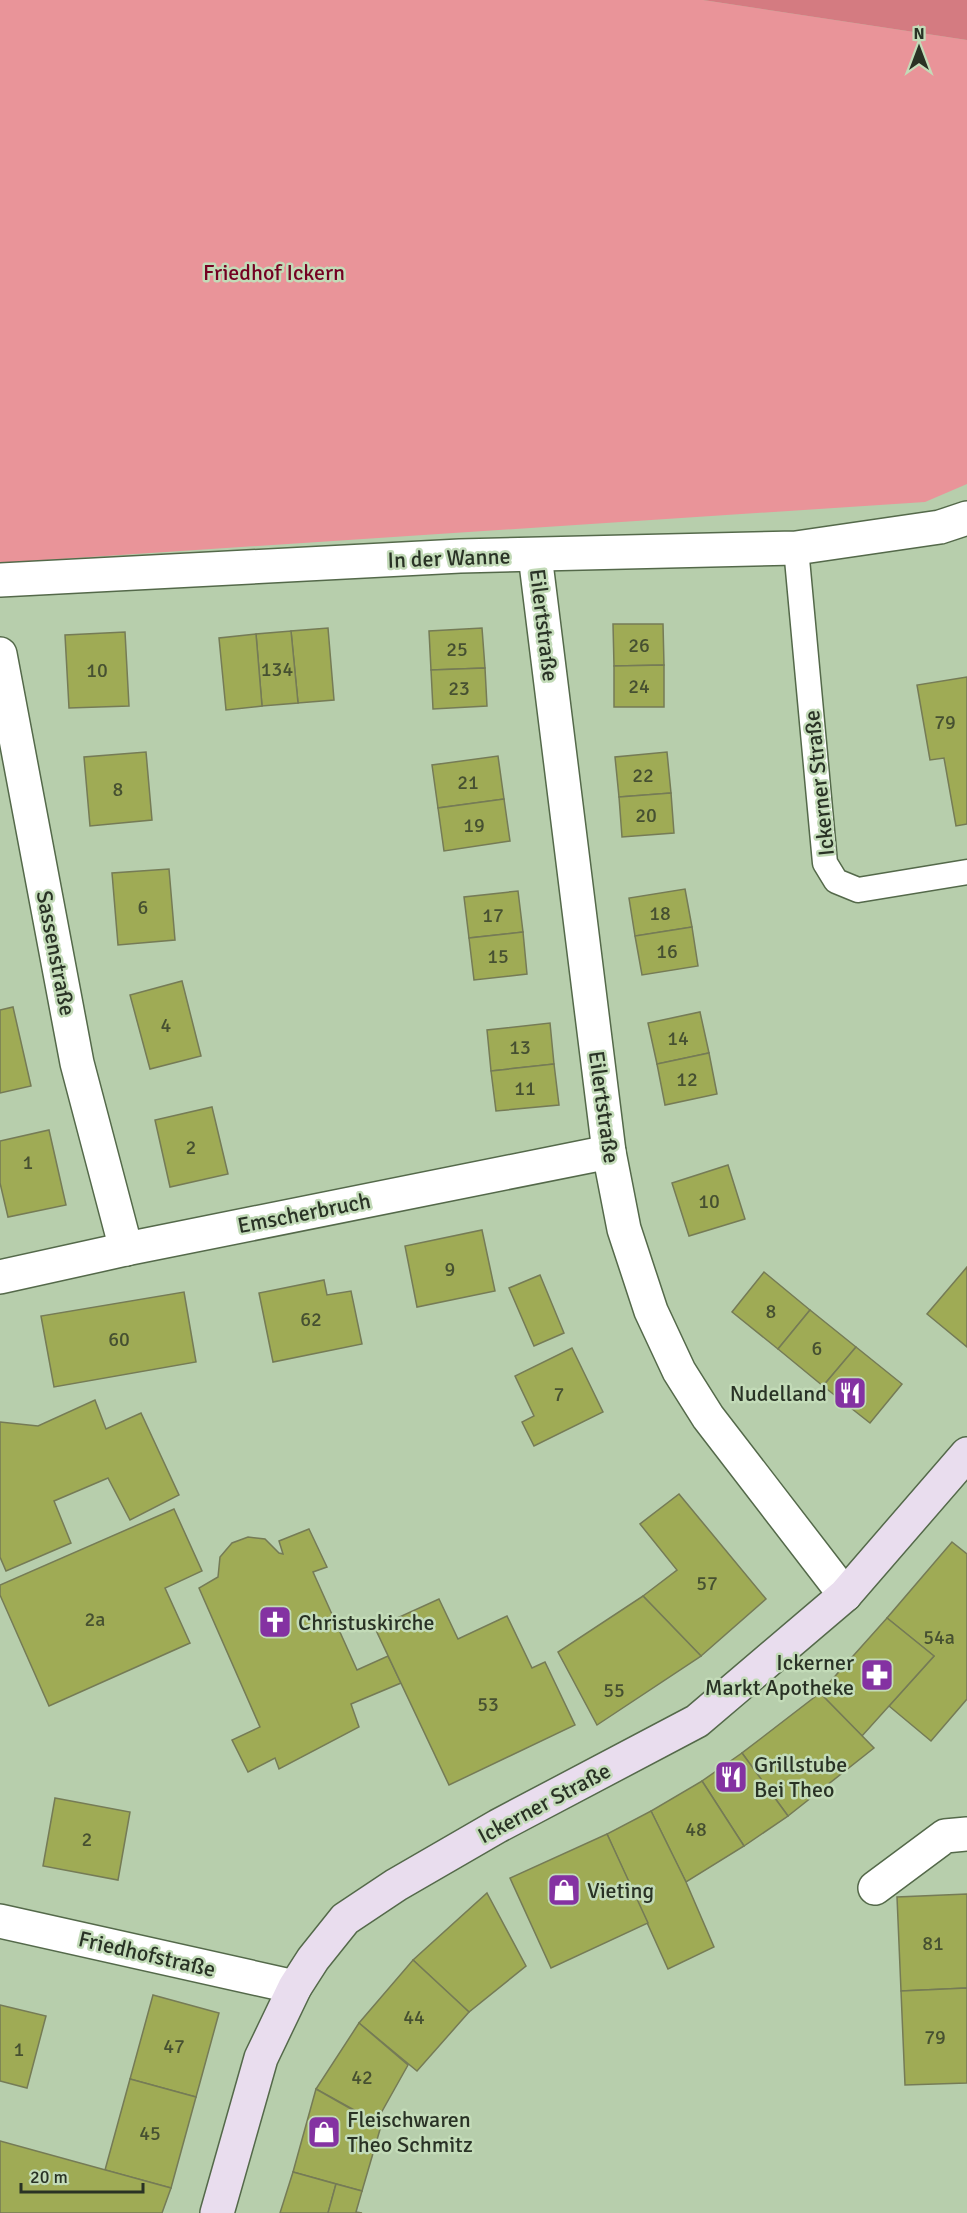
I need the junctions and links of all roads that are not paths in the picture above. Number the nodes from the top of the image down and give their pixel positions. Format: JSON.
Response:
{"nodes":[{"id":1,"x":967,"y":518,"type":"edge"},
{"id":2,"x":796,"y":548,"type":"junction"},
{"id":3,"x":535,"y":555,"type":"junction"},
{"id":4,"x":0,"y":580,"type":"edge"},
{"id":5,"x":0,"y":654,"type":"edge"},
{"id":6,"x":967,"y":872,"type":"edge"},
{"id":7,"x":609,"y":1152,"type":"junction"},
{"id":8,"x":126,"y":1249,"type":"junction"},
{"id":9,"x":0,"y":1277,"type":"edge"},
{"id":10,"x":967,"y":1454,"type":"edge"},
{"id":11,"x":845,"y":1595,"type":"junction"},
{"id":12,"x":967,"y":1834,"type":"edge"},
{"id":13,"x":875,"y":1888,"type":"dead end"},
{"id":14,"x":0,"y":1921,"type":"edge"},
{"id":15,"x":295,"y":1987,"type":"junction"},
{"id":16,"x":217,"y":2213,"type":"edge"}],
"edges":[{"from":1,"to":2,"type":"street","name":"In der Wanne"},
{"from":2,"to":3,"type":"street","name":"In der Wanne"},
{"from":2,"to":6,"type":"lane","name":"Ickerner Straße"},
{"from":3,"to":4,"type":"street","name":"In der Wanne"},
{"from":3,"to":7,"type":"street","name":"Eilertstraße"},
{"from":5,"to":8,"type":"street","name":"Sassenstraße"},
{"from":7,"to":8,"type":"street","name":"Emscherbruch"},
{"from":7,"to":11,"type":"street","name":"Eilertstraße"},
{"from":8,"to":9,"type":"street","name":"Emscherbruch"},
{"from":10,"to":11,"type":"main road","name":"Ickerner Straße"},
{"from":11,"to":15,"type":"main road","name":"Ickerner Straße"},
{"from":12,"to":13,"type":"street"},
{"from":14,"to":15,"type":"street","name":"Friedhofstraße"},
{"from":15,"to":16,"type":"main road","name":"Ickerner Straße"}]}
